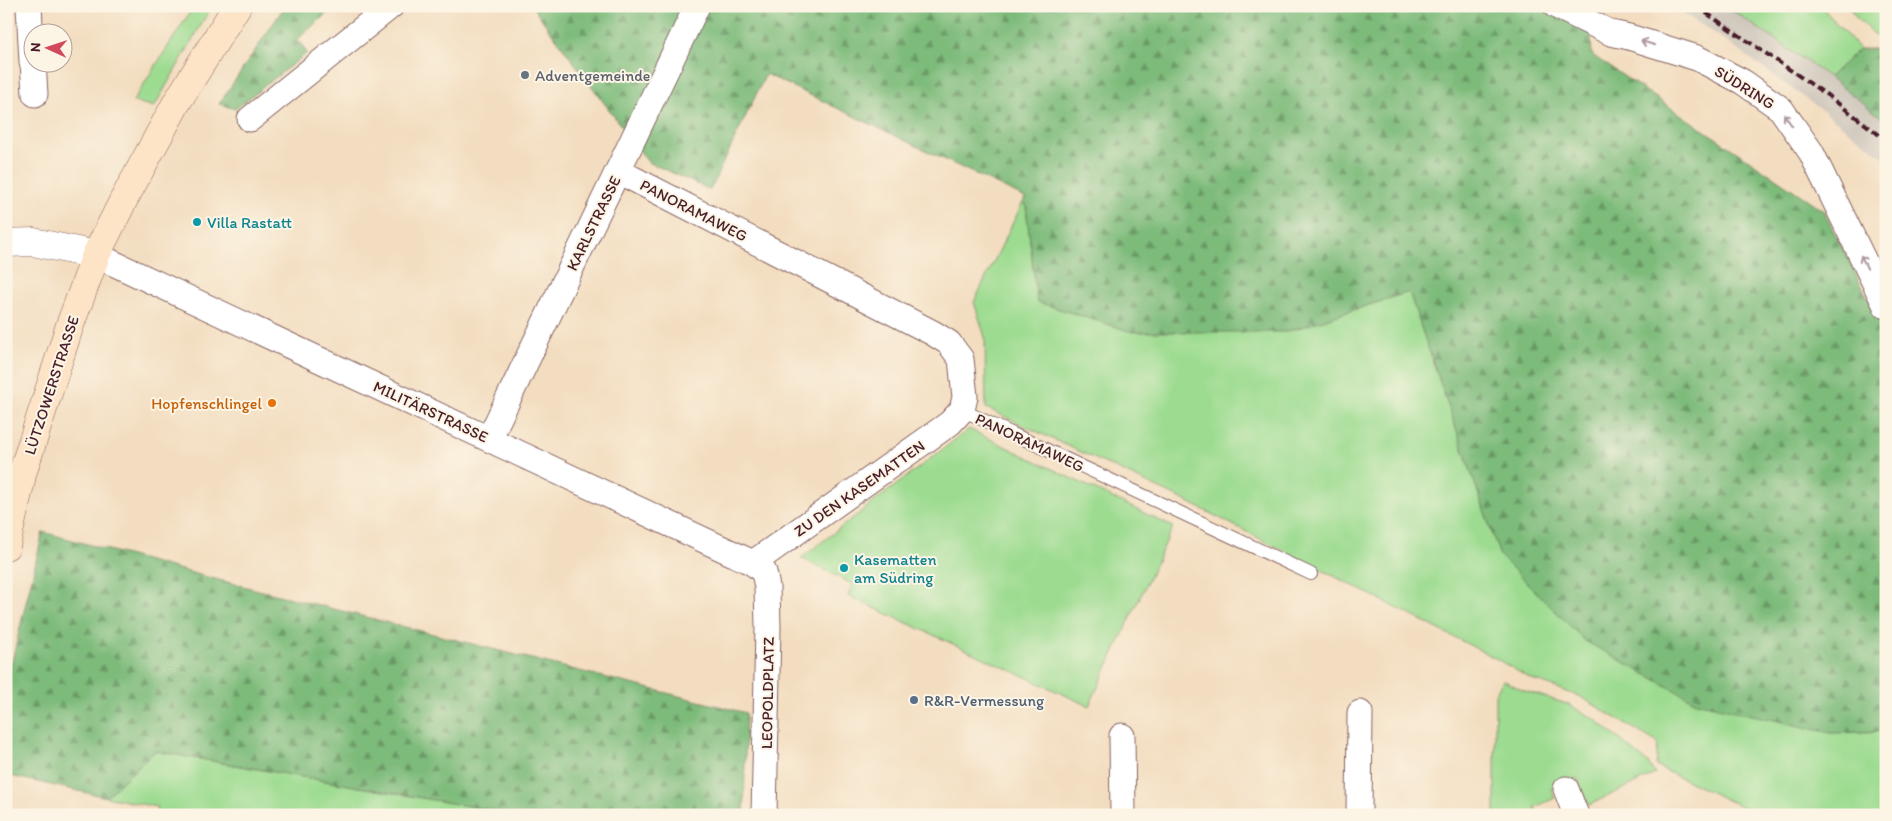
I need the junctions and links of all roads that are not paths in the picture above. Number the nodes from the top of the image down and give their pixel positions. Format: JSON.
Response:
{"nodes":[{"id":1,"x":29,"y":6,"type":"edge"},
{"id":2,"x":237,"y":6,"type":"edge"},
{"id":3,"x":391,"y":6,"type":"edge"},
{"id":4,"x":697,"y":6,"type":"edge"},
{"id":5,"x":1556,"y":6,"type":"edge"},
{"id":6,"x":30,"y":22,"type":"edge"},
{"id":7,"x":34,"y":72,"type":"edge"},
{"id":8,"x":35,"y":94,"type":"dead end"},
{"id":9,"x":250,"y":119,"type":"dead end"},
{"id":10,"x":618,"y":171,"type":"junction"},
{"id":11,"x":6,"y":243,"type":"edge"},
{"id":12,"x":96,"y":255,"type":"junction"},
{"id":13,"x":1886,"y":306,"type":"edge"},
{"id":14,"x":962,"y":410,"type":"junction"},
{"id":15,"x":489,"y":439,"type":"junction"},
{"id":16,"x":6,"y":546,"type":"edge"},
{"id":17,"x":758,"y":567,"type":"junction"},
{"id":18,"x":1311,"y":574,"type":"dead end"},
{"id":19,"x":1360,"y":713,"type":"dead end"},
{"id":20,"x":1122,"y":736,"type":"dead end"},
{"id":21,"x":1566,"y":789,"type":"dead end"},
{"id":22,"x":764,"y":815,"type":"edge"},
{"id":23,"x":1123,"y":815,"type":"edge"},
{"id":24,"x":1359,"y":815,"type":"edge"},
{"id":25,"x":1576,"y":815,"type":"edge"}],
"edges":[{"from":1,"to":6,"type":"street"},
{"from":2,"to":12,"type":"main road","name":"LÜTZOWERSTRASSE"},
{"from":3,"to":9,"type":"street"},
{"from":4,"to":10,"type":"street","name":"KARLSTRASSE"},
{"from":13,"to":5,"type":"street","name":"SÜDRING","one_way":true},
{"from":7,"to":8,"type":"street"},
{"from":10,"to":14,"type":"street","name":"PANORAMAWEG"},
{"from":10,"to":15,"type":"street","name":"KARLSTRASSE"},
{"from":11,"to":12,"type":"street"},
{"from":12,"to":15,"type":"street","name":"MILITÄRSTRASSE"},
{"from":12,"to":16,"type":"main road","name":"LÜTZOWERSTRASSE"},
{"from":14,"to":17,"type":"street","name":"ZU DEN KASEMATTEN"},
{"from":14,"to":18,"type":"lane","name":"PANORAMAWEG"},
{"from":15,"to":17,"type":"street","name":"MILITÄRSTRASSE"},
{"from":17,"to":22,"type":"street","name":"LEOPOLDPLATZ"},
{"from":19,"to":24,"type":"street"},
{"from":20,"to":23,"type":"street"},
{"from":21,"to":25,"type":"street"}]}
